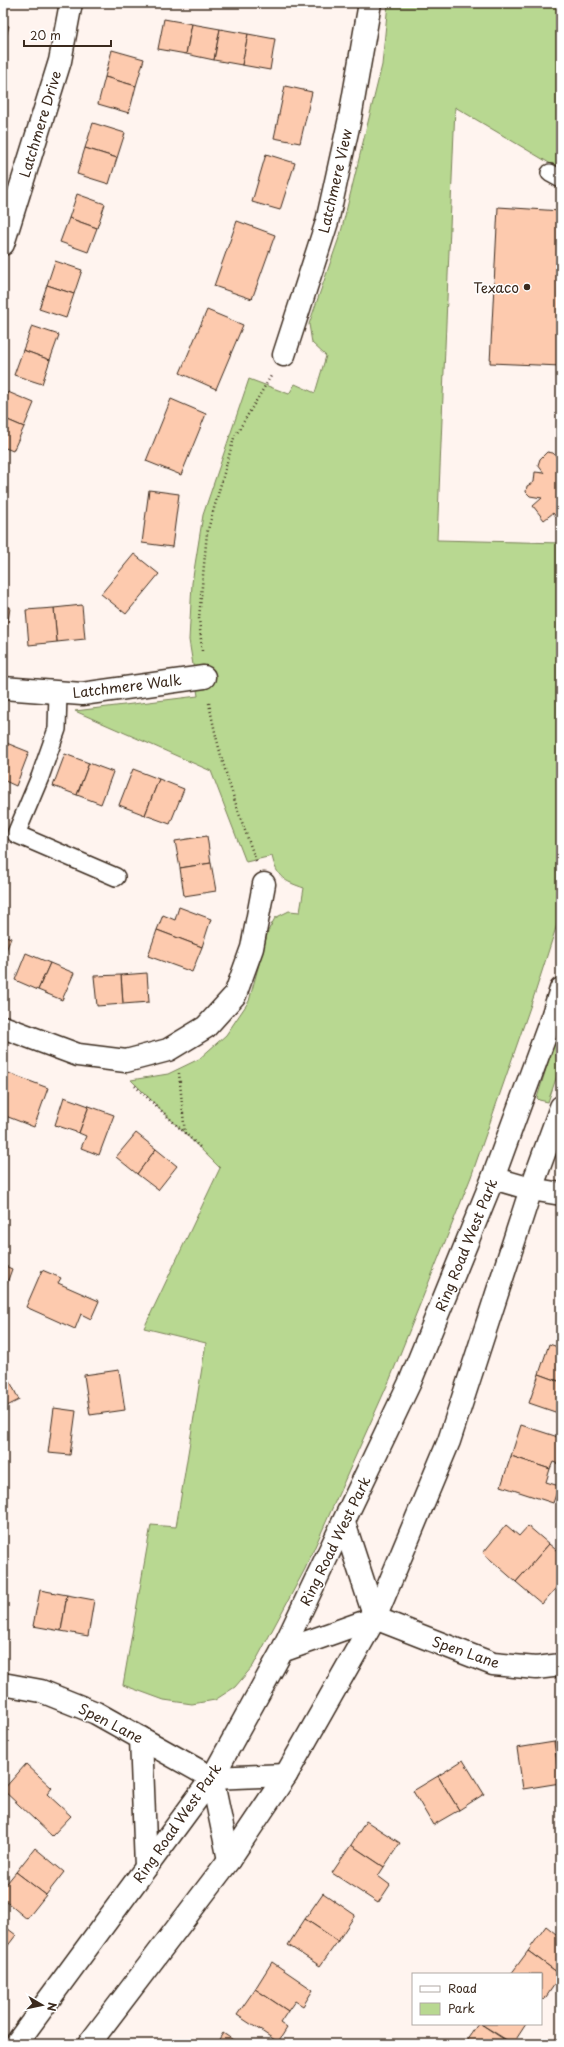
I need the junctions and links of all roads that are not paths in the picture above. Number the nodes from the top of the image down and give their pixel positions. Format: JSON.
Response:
{"nodes":[{"id":1,"x":71,"y":3,"type":"edge"},
{"id":2,"x":363,"y":4,"type":"edge"},
{"id":3,"x":3,"y":244,"type":"edge"},
{"id":4,"x":284,"y":355,"type":"road end"},
{"id":5,"x":204,"y":677,"type":"road end"},
{"id":6,"x":3,"y":688,"type":"edge"},
{"id":7,"x":58,"y":693,"type":"junction"},
{"id":8,"x":116,"y":877,"type":"dead end"},
{"id":9,"x":264,"y":884,"type":"road end"},
{"id":10,"x":561,"y":989,"type":"edge"},
{"id":11,"x":3,"y":1027,"type":"edge"},
{"id":12,"x":561,"y":1107,"type":"edge"},
{"id":13,"x":493,"y":1178,"type":"junction"},
{"id":14,"x":531,"y":1189,"type":"junction"},
{"id":15,"x":561,"y":1194,"type":"edge"},
{"id":16,"x":344,"y":1523,"type":"junction"},
{"id":17,"x":375,"y":1618,"type":"junction"},
{"id":18,"x":282,"y":1651,"type":"junction"},
{"id":19,"x":561,"y":1665,"type":"edge"},
{"id":20,"x":3,"y":1684,"type":"edge"},
{"id":21,"x":141,"y":1738,"type":"junction"},
{"id":22,"x":286,"y":1775,"type":"junction"},
{"id":23,"x":212,"y":1778,"type":"junction"},
{"id":24,"x":229,"y":1860,"type":"junction"},
{"id":25,"x":146,"y":1867,"type":"junction"},
{"id":26,"x":16,"y":2044,"type":"edge"},
{"id":27,"x":89,"y":2044,"type":"edge"}],
"edges":[{"from":1,"to":3,"type":"main road","name":"Latchmere Drive"},
{"from":2,"to":4,"type":"main road","name":"Latchmere View"},
{"from":5,"to":7,"type":"main road","name":"Latchmere Walk"},
{"from":6,"to":7,"type":"main road","name":"Latchmere Walk"},
{"from":7,"to":8,"type":"lane"},
{"from":9,"to":11,"type":"main road"},
{"from":10,"to":13,"type":"main road","name":"Ring Road West Park"},
{"from":12,"to":14,"type":"main road"},
{"from":13,"to":14,"type":"main road"},
{"from":13,"to":16,"type":"main road","name":"Ring Road West Park"},
{"from":14,"to":15,"type":"main road"},
{"from":14,"to":17,"type":"main road"},
{"from":16,"to":17,"type":"main road"},
{"from":16,"to":18,"type":"main road","name":"Ring Road West Park"},
{"from":17,"to":18,"type":"main road"},
{"from":17,"to":19,"type":"main road","name":"Spen Lane"},
{"from":17,"to":22,"type":"main road"},
{"from":18,"to":23,"type":"main road","name":"Ring Road West Park"},
{"from":20,"to":21,"type":"main road","name":"Spen Lane"},
{"from":21,"to":23,"type":"main road","name":"Spen Lane"},
{"from":21,"to":25,"type":"main road"},
{"from":22,"to":23,"type":"main road"},
{"from":22,"to":24,"type":"main road"},
{"from":23,"to":24,"type":"main road"},
{"from":23,"to":25,"type":"main road","name":"Ring Road West Park"},
{"from":24,"to":27,"type":"main road"},
{"from":25,"to":26,"type":"main road","name":"Ring Road West Park"}]}
